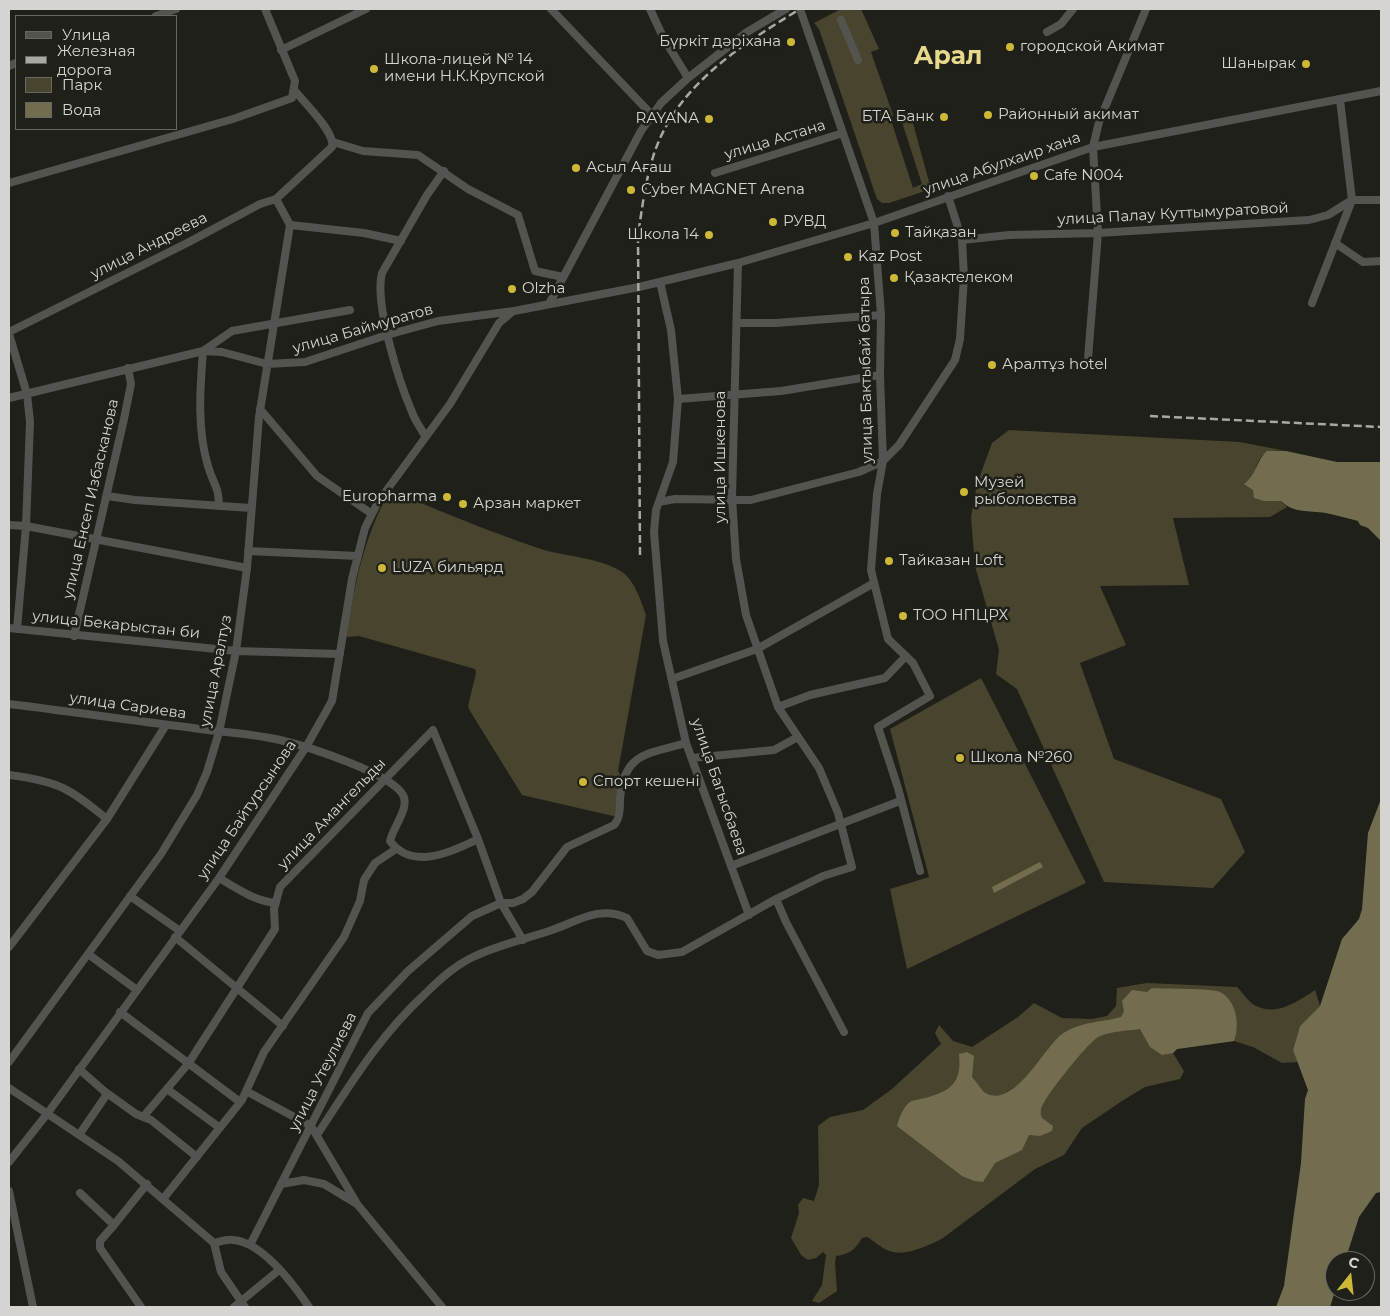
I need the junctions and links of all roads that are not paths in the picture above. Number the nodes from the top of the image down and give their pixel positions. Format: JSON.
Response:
{"nodes":[{"id":1,"x":176,"y":9,"type":"edge"},
{"id":2,"x":265,"y":9,"type":"edge"},
{"id":3,"x":366,"y":9,"type":"edge"},
{"id":4,"x":551,"y":9,"type":"edge"},
{"id":5,"x":650,"y":9,"type":"edge"},
{"id":6,"x":786,"y":9,"type":"edge"},
{"id":7,"x":800,"y":9,"type":"edge"},
{"id":8,"x":1073,"y":9,"type":"edge"},
{"id":9,"x":1146,"y":9,"type":"edge"},
{"id":10,"x":159,"y":15,"type":"edge"},
{"id":11,"x":841,"y":20,"type":"dead end"},
{"id":12,"x":1047,"y":32,"type":"dead end"},
{"id":13,"x":282,"y":50,"type":"junction"},
{"id":14,"x":858,"y":60,"type":"dead end"},
{"id":15,"x":688,"y":78,"type":"junction"},
{"id":16,"x":295,"y":91,"type":"junction"},
{"id":17,"x":1381,"y":91,"type":"edge"},
{"id":18,"x":1340,"y":100,"type":"junction"},
{"id":19,"x":652,"y":115,"type":"junction"},
{"id":20,"x":843,"y":133,"type":"junction"},
{"id":21,"x":333,"y":142,"type":"junction"},
{"id":22,"x":1093,"y":147,"type":"junction"},
{"id":23,"x":444,"y":171,"type":"junction"},
{"id":24,"x":715,"y":173,"type":"dead end"},
{"id":25,"x":9,"y":183,"type":"edge"},
{"id":26,"x":948,"y":196,"type":"junction"},
{"id":27,"x":276,"y":199,"type":"junction"},
{"id":28,"x":1352,"y":200,"type":"junction"},
{"id":29,"x":1381,"y":200,"type":"edge"},
{"id":30,"x":874,"y":224,"type":"junction"},
{"id":31,"x":290,"y":225,"type":"junction"},
{"id":32,"x":1098,"y":232,"type":"junction"},
{"id":33,"x":962,"y":240,"type":"junction"},
{"id":34,"x":400,"y":242,"type":"junction"},
{"id":35,"x":1335,"y":244,"type":"junction"},
{"id":36,"x":1381,"y":261,"type":"edge"},
{"id":37,"x":738,"y":263,"type":"junction"},
{"id":38,"x":563,"y":277,"type":"junction"},
{"id":39,"x":660,"y":282,"type":"junction"},
{"id":40,"x":638,"y":288,"type":"joint"},
{"id":41,"x":1312,"y":303,"type":"dead end"},
{"id":42,"x":549,"y":304,"type":"junction"},
{"id":43,"x":350,"y":310,"type":"dead end"},
{"id":44,"x":514,"y":311,"type":"junction"},
{"id":45,"x":882,"y":315,"type":"junction"},
{"id":46,"x":737,"y":323,"type":"junction"},
{"id":47,"x":274,"y":324,"type":"junction"},
{"id":48,"x":9,"y":333,"type":"edge"},
{"id":49,"x":387,"y":335,"type":"junction"},
{"id":50,"x":202,"y":351,"type":"junction"},
{"id":51,"x":1088,"y":358,"type":"dead end"},
{"id":52,"x":268,"y":364,"type":"junction"},
{"id":53,"x":128,"y":368,"type":"junction"},
{"id":54,"x":880,"y":375,"type":"junction"},
{"id":55,"x":27,"y":394,"type":"junction"},
{"id":56,"x":734,"y":396,"type":"junction"},
{"id":57,"x":9,"y":398,"type":"edge"},
{"id":58,"x":678,"y":399,"type":"junction"},
{"id":59,"x":260,"y":409,"type":"junction"},
{"id":60,"x":425,"y":436,"type":"junction"},
{"id":61,"x":883,"y":461,"type":"junction"},
{"id":62,"x":107,"y":496,"type":"junction"},
{"id":63,"x":732,"y":498,"type":"junction"},
{"id":64,"x":659,"y":502,"type":"junction"},
{"id":65,"x":219,"y":506,"type":"junction"},
{"id":66,"x":251,"y":508,"type":"junction"},
{"id":67,"x":372,"y":514,"type":"junction"},
{"id":68,"x":9,"y":525,"type":"edge"},
{"id":69,"x":26,"y":526,"type":"junction"},
{"id":70,"x":97,"y":540,"type":"junction"},
{"id":71,"x":248,"y":551,"type":"junction"},
{"id":72,"x":358,"y":556,"type":"junction"},
{"id":73,"x":247,"y":568,"type":"junction"},
{"id":74,"x":874,"y":583,"type":"junction"},
{"id":75,"x":13,"y":628,"type":"edge"},
{"id":76,"x":74,"y":636,"type":"junction"},
{"id":77,"x":757,"y":649,"type":"junction"},
{"id":78,"x":236,"y":651,"type":"junction"},
{"id":79,"x":340,"y":654,"type":"junction"},
{"id":80,"x":906,"y":656,"type":"junction"},
{"id":81,"x":672,"y":678,"type":"junction"},
{"id":82,"x":9,"y":704,"type":"edge"},
{"id":83,"x":778,"y":707,"type":"junction"},
{"id":84,"x":166,"y":725,"type":"junction"},
{"id":85,"x":219,"y":732,"type":"junction"},
{"id":86,"x":798,"y":737,"type":"junction"},
{"id":87,"x":686,"y":743,"type":"junction"},
{"id":88,"x":306,"y":747,"type":"junction"},
{"id":89,"x":692,"y":758,"type":"junction"},
{"id":90,"x":9,"y":775,"type":"edge"},
{"id":91,"x":385,"y":779,"type":"junction"},
{"id":92,"x":900,"y":801,"type":"junction"},
{"id":93,"x":107,"y":819,"type":"junction"},
{"id":94,"x":840,"y":822,"type":"junction"},
{"id":95,"x":478,"y":839,"type":"junction"},
{"id":96,"x":396,"y":849,"type":"junction"},
{"id":97,"x":731,"y":866,"type":"junction"},
{"id":98,"x":920,"y":871,"type":"dead end"},
{"id":99,"x":219,"y":878,"type":"junction"},
{"id":100,"x":130,"y":896,"type":"junction"},
{"id":101,"x":776,"y":899,"type":"junction"},
{"id":102,"x":276,"y":902,"type":"junction"},
{"id":103,"x":502,"y":903,"type":"junction"},
{"id":104,"x":749,"y":915,"type":"junction"},
{"id":105,"x":178,"y":934,"type":"junction"},
{"id":106,"x":523,"y":940,"type":"junction"},
{"id":107,"x":9,"y":947,"type":"edge"},
{"id":108,"x":88,"y":954,"type":"junction"},
{"id":109,"x":236,"y":987,"type":"junction"},
{"id":110,"x":137,"y":990,"type":"junction"},
{"id":111,"x":120,"y":1012,"type":"junction"},
{"id":112,"x":283,"y":1026,"type":"junction"},
{"id":113,"x":844,"y":1032,"type":"dead end"},
{"id":114,"x":9,"y":1062,"type":"edge"},
{"id":115,"x":188,"y":1064,"type":"junction"},
{"id":116,"x":79,"y":1069,"type":"junction"},
{"id":117,"x":9,"y":1088,"type":"edge"},
{"id":118,"x":167,"y":1089,"type":"junction"},
{"id":119,"x":246,"y":1090,"type":"junction"},
{"id":120,"x":107,"y":1094,"type":"junction"},
{"id":121,"x":240,"y":1102,"type":"junction"},
{"id":122,"x":47,"y":1114,"type":"junction"},
{"id":123,"x":143,"y":1117,"type":"junction"},
{"id":124,"x":311,"y":1126,"type":"junction"},
{"id":125,"x":220,"y":1128,"type":"junction"},
{"id":126,"x":317,"y":1135,"type":"junction"},
{"id":127,"x":80,"y":1136,"type":"junction"},
{"id":128,"x":196,"y":1157,"type":"junction"},
{"id":129,"x":9,"y":1162,"type":"edge"},
{"id":130,"x":147,"y":1184,"type":"junction"},
{"id":131,"x":281,"y":1184,"type":"junction"},
{"id":132,"x":9,"y":1191,"type":"edge"},
{"id":133,"x":80,"y":1193,"type":"dead end"},
{"id":134,"x":163,"y":1199,"type":"junction"},
{"id":135,"x":357,"y":1204,"type":"junction"},
{"id":136,"x":114,"y":1225,"type":"junction"},
{"id":137,"x":214,"y":1243,"type":"junction"},
{"id":138,"x":250,"y":1245,"type":"junction"},
{"id":139,"x":279,"y":1270,"type":"junction"},
{"id":140,"x":243,"y":1304,"type":"edge"},
{"id":141,"x":33,"y":1307,"type":"edge"},
{"id":142,"x":141,"y":1307,"type":"edge"},
{"id":143,"x":234,"y":1307,"type":"edge"},
{"id":144,"x":310,"y":1307,"type":"edge"},
{"id":145,"x":442,"y":1307,"type":"edge"}],
"edges":[{"from":1,"to":10,"type":"street"},
{"from":2,"to":13,"type":"street"},
{"from":3,"to":13,"type":"street"},
{"from":4,"to":19,"type":"street"},
{"from":5,"to":15,"type":"street"},
{"from":6,"to":15,"type":"street"},
{"from":7,"to":20,"type":"street","name":"улица Бактыбай батыра"},
{"from":8,"to":12,"type":"street"},
{"from":9,"to":22,"type":"street"},
{"from":11,"to":14,"type":"street"},
{"from":13,"to":16,"type":"street"},
{"from":15,"to":19,"type":"street"},
{"from":16,"to":21,"type":"street"},
{"from":16,"to":25,"type":"street"},
{"from":17,"to":18,"type":"street","name":"улица Абулхаир хана"},
{"from":18,"to":22,"type":"street","name":"улица Абулхаир хана"},
{"from":18,"to":28,"type":"street"},
{"from":19,"to":38,"type":"street"},
{"from":20,"to":24,"type":"street","name":"улица Астана"},
{"from":20,"to":30,"type":"street","name":"улица Бактыбай батыра"},
{"from":21,"to":23,"type":"street"},
{"from":21,"to":27,"type":"street"},
{"from":22,"to":26,"type":"street","name":"улица Абулхаир хана"},
{"from":22,"to":32,"type":"street"},
{"from":23,"to":34,"type":"street"},
{"from":23,"to":38,"type":"street"},
{"from":26,"to":30,"type":"street","name":"улица Абулхаир хана"},
{"from":26,"to":33,"type":"street"},
{"from":27,"to":31,"type":"street"},
{"from":27,"to":48,"type":"street","name":"улица Андреева"},
{"from":28,"to":29,"type":"street"},
{"from":28,"to":32,"type":"street","name":"улица Палау Куттымуратовой"},
{"from":28,"to":35,"type":"street"},
{"from":30,"to":37,"type":"street","name":"улица Абулхаир хана"},
{"from":30,"to":45,"type":"street","name":"улица Бактыбай батыра"},
{"from":31,"to":34,"type":"street"},
{"from":31,"to":47,"type":"street","name":"улица Аралтуз"},
{"from":32,"to":33,"type":"street","name":"улица Палау Куттымуратовой"},
{"from":32,"to":51,"type":"street"},
{"from":33,"to":61,"type":"street"},
{"from":34,"to":49,"type":"street"},
{"from":35,"to":36,"type":"street"},
{"from":35,"to":41,"type":"street"},
{"from":37,"to":39,"type":"street","name":"улица Абулхаир хана"},
{"from":37,"to":46,"type":"street","name":"улица Ишкенова"},
{"from":38,"to":42,"type":"street"},
{"from":39,"to":40,"type":"street","name":"улица Абулхаир хана"},
{"from":39,"to":58,"type":"street","name":"улица Багысбаева"},
{"from":40,"to":42,"type":"street","name":"улица Баймуратов"},
{"from":42,"to":44,"type":"street","name":"улица Баймуратов"},
{"from":43,"to":47,"type":"street"},
{"from":44,"to":49,"type":"street","name":"улица Баймуратов"},
{"from":44,"to":60,"type":"street","name":"улица Байтурсынова"},
{"from":45,"to":46,"type":"street"},
{"from":45,"to":54,"type":"street","name":"улица Бактыбай батыра"},
{"from":46,"to":56,"type":"street","name":"улица Ишкенова"},
{"from":47,"to":50,"type":"street"},
{"from":47,"to":52,"type":"street","name":"улица Аралтуз"},
{"from":48,"to":55,"type":"street"},
{"from":49,"to":52,"type":"street","name":"улица Баймуратов"},
{"from":49,"to":60,"type":"street"},
{"from":50,"to":52,"type":"street","name":"улица Баймуратов"},
{"from":50,"to":53,"type":"street","name":"улица Баймуратов"},
{"from":50,"to":65,"type":"street"},
{"from":52,"to":59,"type":"street","name":"улица Аралтуз"},
{"from":53,"to":55,"type":"street","name":"улица Баймуратов"},
{"from":53,"to":62,"type":"street","name":"улица Енсеп Избасканова"},
{"from":54,"to":56,"type":"street"},
{"from":54,"to":61,"type":"street","name":"улица Бактыбай батыра"},
{"from":55,"to":57,"type":"street","name":"улица Баймуратов"},
{"from":55,"to":69,"type":"street"},
{"from":56,"to":58,"type":"street"},
{"from":56,"to":63,"type":"street","name":"улица Ишкенова"},
{"from":58,"to":64,"type":"street","name":"улица Багысбаева"},
{"from":59,"to":66,"type":"street","name":"улица Аралтуз"},
{"from":59,"to":67,"type":"street"},
{"from":60,"to":67,"type":"street","name":"улица Байтурсынова"},
{"from":61,"to":63,"type":"street"},
{"from":61,"to":74,"type":"street","name":"улица Бактыбай батыра"},
{"from":62,"to":65,"type":"street"},
{"from":62,"to":70,"type":"street","name":"улица Енсеп Избасканова"},
{"from":63,"to":64,"type":"street"},
{"from":63,"to":77,"type":"street","name":"улица Ишкенова"},
{"from":64,"to":81,"type":"street","name":"улица Багысбаева"},
{"from":65,"to":66,"type":"street"},
{"from":66,"to":71,"type":"street","name":"улица Аралтуз"},
{"from":67,"to":72,"type":"street","name":"улица Байтурсынова"},
{"from":68,"to":69,"type":"street"},
{"from":69,"to":70,"type":"street"},
{"from":69,"to":75,"type":"street"},
{"from":70,"to":73,"type":"street"},
{"from":70,"to":76,"type":"street","name":"улица Енсеп Избасканова"},
{"from":71,"to":72,"type":"street"},
{"from":71,"to":73,"type":"street","name":"улица Аралтуз"},
{"from":72,"to":79,"type":"street","name":"улица Байтурсынова"},
{"from":73,"to":78,"type":"street","name":"улица Аралтуз"},
{"from":74,"to":77,"type":"street"},
{"from":74,"to":80,"type":"street","name":"улица Бактыбай батыра"},
{"from":75,"to":76,"type":"street","name":"улица Бекарыстан би"},
{"from":76,"to":78,"type":"street","name":"улица Бекарыстан би"},
{"from":77,"to":81,"type":"street"},
{"from":77,"to":83,"type":"street","name":"улица Ишкенова"},
{"from":78,"to":79,"type":"street","name":"улица Бекарыстан би"},
{"from":78,"to":85,"type":"street","name":"улица Аралтуз"},
{"from":79,"to":88,"type":"street","name":"улица Байтурсынова"},
{"from":80,"to":83,"type":"street"},
{"from":80,"to":92,"type":"street","name":"улица Бактыбай батыра"},
{"from":81,"to":87,"type":"street","name":"улица Багысбаева"},
{"from":82,"to":84,"type":"street","name":"улица Сариева"},
{"from":83,"to":86,"type":"street","name":"улица Ишкенова"},
{"from":84,"to":85,"type":"street","name":"улица Сариева"},
{"from":84,"to":93,"type":"street"},
{"from":85,"to":88,"type":"street","name":"улица Сариева"},
{"from":85,"to":100,"type":"street","name":"улица Аралтуз"},
{"from":86,"to":89,"type":"street"},
{"from":86,"to":94,"type":"street","name":"улица Ишкенова"},
{"from":87,"to":89,"type":"street","name":"улица Багысбаева"},
{"from":87,"to":103,"type":"street","name":"улица Утеулиева"},
{"from":88,"to":91,"type":"street","name":"улица Сариева"},
{"from":88,"to":99,"type":"street","name":"улица Байтурсынова"},
{"from":89,"to":97,"type":"street","name":"улица Багысбаева"},
{"from":90,"to":93,"type":"street"},
{"from":91,"to":95,"type":"street","name":"улица Амангельды"},
{"from":91,"to":96,"type":"street"},
{"from":91,"to":102,"type":"street","name":"улица Амангельды"},
{"from":92,"to":94,"type":"street"},
{"from":92,"to":98,"type":"street","name":"улица Бактыбай батыра"},
{"from":93,"to":107,"type":"street"},
{"from":94,"to":97,"type":"street"},
{"from":94,"to":101,"type":"street","name":"улица Ишкенова"},
{"from":95,"to":96,"type":"street"},
{"from":95,"to":103,"type":"street"},
{"from":96,"to":112,"type":"street"},
{"from":97,"to":104,"type":"street","name":"улица Багысбаева"},
{"from":99,"to":102,"type":"street"},
{"from":99,"to":105,"type":"street","name":"улица Байтурсынова"},
{"from":100,"to":105,"type":"street"},
{"from":100,"to":108,"type":"street","name":"улица Аралтуз"},
{"from":101,"to":104,"type":"street"},
{"from":101,"to":113,"type":"street"},
{"from":102,"to":109,"type":"street","name":"улица Амангельды"},
{"from":103,"to":106,"type":"street"},
{"from":103,"to":124,"type":"street","name":"улица Утеулиева"},
{"from":104,"to":106,"type":"street"},
{"from":105,"to":109,"type":"street"},
{"from":105,"to":110,"type":"street","name":"улица Байтурсынова"},
{"from":106,"to":126,"type":"street"},
{"from":108,"to":110,"type":"street"},
{"from":108,"to":114,"type":"street","name":"улица Аралтуз"},
{"from":109,"to":112,"type":"street"},
{"from":109,"to":115,"type":"street"},
{"from":110,"to":111,"type":"street","name":"улица Байтурсынова"},
{"from":111,"to":115,"type":"street"},
{"from":111,"to":116,"type":"street","name":"улица Байтурсынова"},
{"from":112,"to":119,"type":"street"},
{"from":115,"to":118,"type":"street"},
{"from":115,"to":121,"type":"street"},
{"from":116,"to":120,"type":"street"},
{"from":116,"to":122,"type":"street","name":"улица Байтурсынова"},
{"from":117,"to":122,"type":"street"},
{"from":118,"to":123,"type":"street"},
{"from":118,"to":125,"type":"street"},
{"from":119,"to":121,"type":"street"},
{"from":119,"to":124,"type":"street"},
{"from":120,"to":123,"type":"street"},
{"from":120,"to":127,"type":"street"},
{"from":121,"to":125,"type":"street"},
{"from":122,"to":127,"type":"street"},
{"from":122,"to":129,"type":"street","name":"улица Байтурсынова"},
{"from":123,"to":128,"type":"street"},
{"from":124,"to":126,"type":"street"},
{"from":124,"to":131,"type":"street","name":"улица Утеулиева"},
{"from":125,"to":128,"type":"street"},
{"from":126,"to":135,"type":"street"},
{"from":127,"to":130,"type":"street"},
{"from":128,"to":134,"type":"street"},
{"from":130,"to":134,"type":"street"},
{"from":130,"to":136,"type":"street"},
{"from":131,"to":135,"type":"street"},
{"from":131,"to":138,"type":"street","name":"улица Утеулиева"},
{"from":132,"to":141,"type":"street"},
{"from":133,"to":136,"type":"street"},
{"from":134,"to":137,"type":"street"},
{"from":135,"to":145,"type":"street"},
{"from":136,"to":142,"type":"street"},
{"from":137,"to":138,"type":"street"},
{"from":137,"to":140,"type":"street"},
{"from":138,"to":139,"type":"street"},
{"from":139,"to":140,"type":"street"},
{"from":139,"to":144,"type":"street"},
{"from":140,"to":143,"type":"street"}]}
